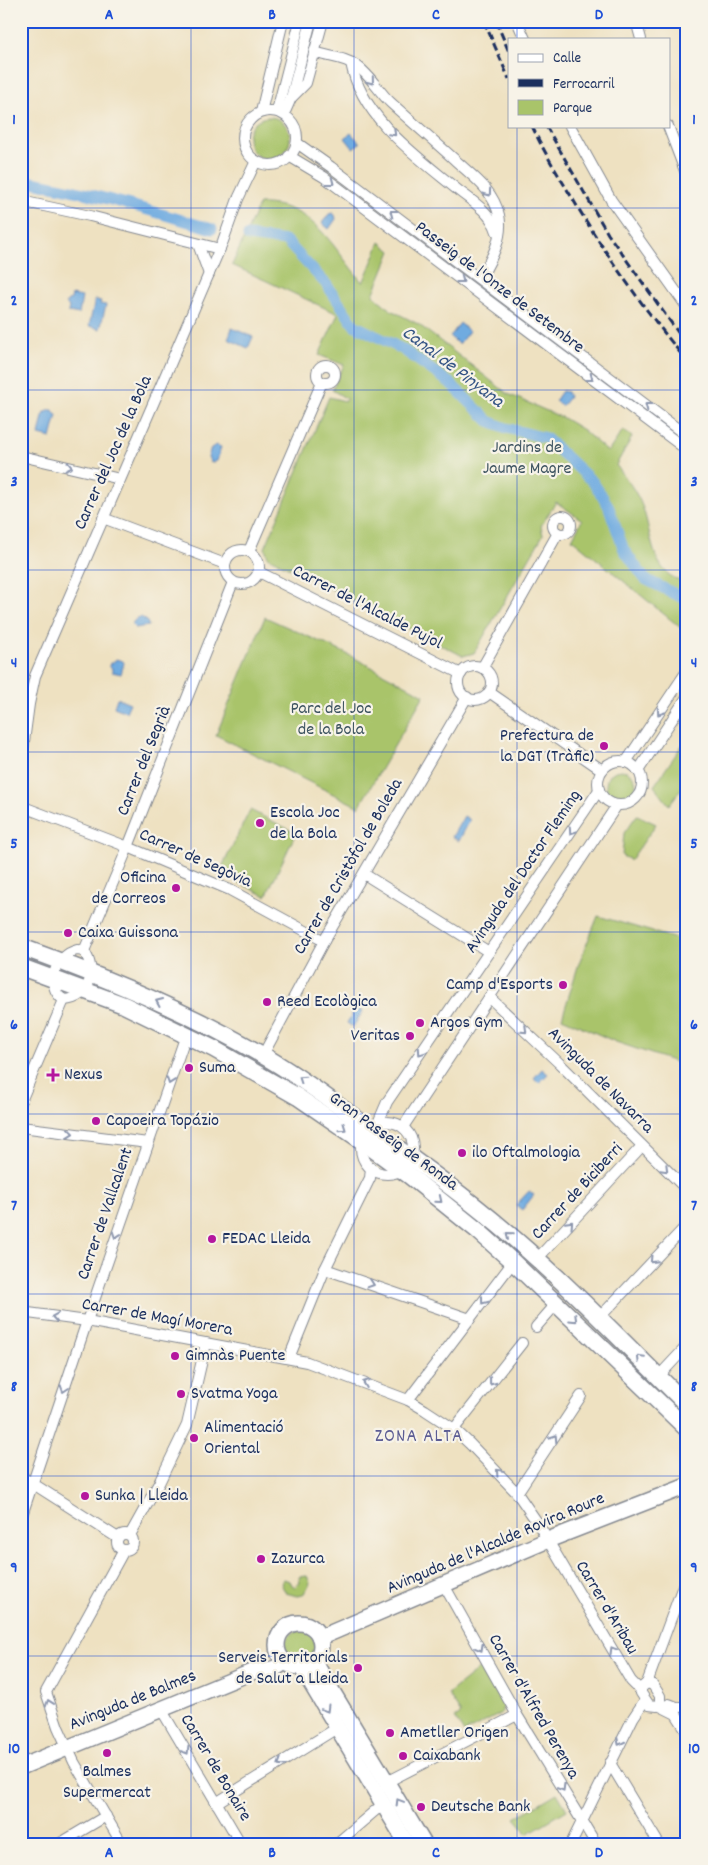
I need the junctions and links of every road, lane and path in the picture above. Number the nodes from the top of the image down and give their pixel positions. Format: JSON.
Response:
{"nodes":[{"id":1,"x":283,"y":21,"type":"edge"},
{"id":2,"x":300,"y":21,"type":"edge"},
{"id":3,"x":311,"y":21,"type":"edge"},
{"id":4,"x":323,"y":21,"type":"edge"},
{"id":5,"x":517,"y":21,"type":"edge"},
{"id":6,"x":636,"y":21,"type":"edge"},
{"id":7,"x":525,"y":38,"type":"edge"},
{"id":8,"x":641,"y":38,"type":"edge"},
{"id":9,"x":314,"y":52,"type":"junction"},
{"id":10,"x":351,"y":62,"type":"junction"},
{"id":11,"x":291,"y":98,"type":"junction"},
{"id":12,"x":261,"y":112,"type":"junction"},
{"id":13,"x":280,"y":113,"type":"junction"},
{"id":14,"x":571,"y":128,"type":"edge"},
{"id":15,"x":669,"y":128,"type":"edge"},
{"id":16,"x":297,"y":143,"type":"junction"},
{"id":17,"x":290,"y":156,"type":"junction"},
{"id":18,"x":256,"y":161,"type":"junction"},
{"id":19,"x":687,"y":176,"type":"edge"},
{"id":20,"x":21,"y":201,"type":"edge"},
{"id":21,"x":498,"y":238,"type":"junction"},
{"id":22,"x":198,"y":244,"type":"junction"},
{"id":23,"x":220,"y":249,"type":"junction"},
{"id":24,"x":209,"y":274,"type":"junction"},
{"id":25,"x":480,"y":279,"type":"junction"},
{"id":26,"x":687,"y":307,"type":"edge"},
{"id":27,"x":322,"y":382,"type":"dead end"},
{"id":28,"x":687,"y":436,"type":"edge"},
{"id":29,"x":687,"y":450,"type":"edge"},
{"id":30,"x":21,"y":456,"type":"edge"},
{"id":31,"x":120,"y":479,"type":"junction"},
{"id":32,"x":103,"y":518,"type":"junction"},
{"id":33,"x":558,"y":533,"type":"dead end"},
{"id":34,"x":249,"y":551,"type":"junction"},
{"id":35,"x":225,"y":564,"type":"junction"},
{"id":36,"x":259,"y":572,"type":"junction"},
{"id":37,"x":233,"y":582,"type":"junction"},
{"id":38,"x":482,"y":668,"type":"junction"},
{"id":39,"x":687,"y":671,"type":"edge"},
{"id":40,"x":460,"y":674,"type":"junction"},
{"id":41,"x":489,"y":692,"type":"junction"},
{"id":42,"x":26,"y":696,"type":"edge"},
{"id":43,"x":687,"y":697,"type":"edge"},
{"id":44,"x":467,"y":698,"type":"junction"},
{"id":45,"x":24,"y":722,"type":"edge"},
{"id":46,"x":626,"y":762,"type":"junction"},
{"id":47,"x":21,"y":764,"type":"edge"},
{"id":48,"x":602,"y":770,"type":"junction"},
{"id":49,"x":638,"y":771,"type":"junction"},
{"id":50,"x":598,"y":790,"type":"junction"},
{"id":51,"x":617,"y":805,"type":"junction"},
{"id":52,"x":21,"y":806,"type":"edge"},
{"id":53,"x":128,"y":847,"type":"junction"},
{"id":54,"x":364,"y":874,"type":"junction"},
{"id":55,"x":324,"y":941,"type":"junction"},
{"id":56,"x":21,"y":947,"type":"edge"},
{"id":57,"x":84,"y":951,"type":"junction"},
{"id":58,"x":489,"y":952,"type":"junction"},
{"id":59,"x":60,"y":961,"type":"junction"},
{"id":60,"x":21,"y":967,"type":"edge"},
{"id":61,"x":91,"y":974,"type":"junction"},
{"id":62,"x":54,"y":978,"type":"junction"},
{"id":63,"x":85,"y":990,"type":"junction"},
{"id":64,"x":489,"y":997,"type":"junction"},
{"id":65,"x":64,"y":1000,"type":"junction"},
{"id":66,"x":186,"y":1035,"type":"junction"},
{"id":67,"x":263,"y":1055,"type":"junction"},
{"id":68,"x":21,"y":1101,"type":"edge"},
{"id":69,"x":21,"y":1127,"type":"edge"},
{"id":70,"x":403,"y":1127,"type":"junction"},
{"id":71,"x":370,"y":1131,"type":"junction"},
{"id":72,"x":148,"y":1143,"type":"junction"},
{"id":73,"x":642,"y":1146,"type":"junction"},
{"id":74,"x":406,"y":1164,"type":"junction"},
{"id":75,"x":373,"y":1173,"type":"junction"},
{"id":76,"x":687,"y":1190,"type":"edge"},
{"id":77,"x":687,"y":1225,"type":"edge"},
{"id":78,"x":537,"y":1260,"type":"junction"},
{"id":79,"x":513,"y":1262,"type":"junction"},
{"id":80,"x":324,"y":1269,"type":"junction"},
{"id":81,"x":557,"y":1303,"type":"junction"},
{"id":82,"x":21,"y":1312,"type":"edge"},
{"id":83,"x":599,"y":1318,"type":"junction"},
{"id":84,"x":470,"y":1319,"type":"junction"},
{"id":85,"x":86,"y":1321,"type":"junction"},
{"id":86,"x":536,"y":1326,"type":"dead end"},
{"id":87,"x":206,"y":1343,"type":"junction"},
{"id":88,"x":522,"y":1343,"type":"dead end"},
{"id":89,"x":687,"y":1346,"type":"edge"},
{"id":90,"x":289,"y":1358,"type":"junction"},
{"id":91,"x":658,"y":1377,"type":"junction"},
{"id":92,"x":581,"y":1396,"type":"dead end"},
{"id":93,"x":408,"y":1400,"type":"junction"},
{"id":94,"x":687,"y":1405,"type":"edge"},
{"id":95,"x":454,"y":1430,"type":"junction"},
{"id":96,"x":687,"y":1430,"type":"edge"},
{"id":97,"x":21,"y":1476,"type":"edge"},
{"id":98,"x":33,"y":1483,"type":"junction"},
{"id":99,"x":687,"y":1486,"type":"edge"},
{"id":100,"x":518,"y":1493,"type":"junction"},
{"id":101,"x":21,"y":1518,"type":"edge"},
{"id":102,"x":130,"y":1535,"type":"junction"},
{"id":103,"x":118,"y":1538,"type":"junction"},
{"id":104,"x":548,"y":1540,"type":"junction"},
{"id":105,"x":124,"y":1550,"type":"junction"},
{"id":106,"x":687,"y":1575,"type":"edge"},
{"id":107,"x":444,"y":1585,"type":"junction"},
{"id":108,"x":319,"y":1636,"type":"junction"},
{"id":109,"x":282,"y":1656,"type":"junction"},
{"id":110,"x":308,"y":1664,"type":"junction"},
{"id":111,"x":644,"y":1687,"type":"junction"},
{"id":112,"x":645,"y":1700,"type":"junction"},
{"id":113,"x":659,"y":1703,"type":"junction"},
{"id":114,"x":687,"y":1705,"type":"edge"},
{"id":115,"x":161,"y":1710,"type":"junction"},
{"id":116,"x":517,"y":1715,"type":"junction"},
{"id":117,"x":337,"y":1728,"type":"junction"},
{"id":118,"x":687,"y":1731,"type":"edge"},
{"id":119,"x":67,"y":1748,"type":"junction"},
{"id":120,"x":610,"y":1763,"type":"junction"},
{"id":121,"x":21,"y":1767,"type":"edge"},
{"id":122,"x":387,"y":1782,"type":"junction"},
{"id":123,"x":216,"y":1803,"type":"junction"},
{"id":124,"x":383,"y":1804,"type":"junction"},
{"id":125,"x":106,"y":1816,"type":"junction"},
{"id":126,"x":582,"y":1821,"type":"junction"},
{"id":127,"x":59,"y":1844,"type":"edge"},
{"id":128,"x":122,"y":1844,"type":"edge"},
{"id":129,"x":241,"y":1844,"type":"edge"},
{"id":130,"x":336,"y":1844,"type":"edge"},
{"id":131,"x":407,"y":1844,"type":"edge"},
{"id":132,"x":424,"y":1844,"type":"edge"},
{"id":133,"x":571,"y":1844,"type":"edge"},
{"id":134,"x":596,"y":1844,"type":"edge"},
{"id":135,"x":659,"y":1844,"type":"edge"}],
"edges":[{"from":1,"to":12,"type":"street"},
{"from":2,"to":13,"type":"street"},
{"from":3,"to":11,"type":"street"},
{"from":4,"to":9,"type":"street"},
{"from":5,"to":7,"type":"street"},
{"from":6,"to":8,"type":"street"},
{"from":9,"to":10,"type":"street"},
{"from":9,"to":11,"type":"street"},
{"from":10,"to":21,"type":"street","one_way":true},
{"from":10,"to":21,"type":"street","one_way":true},
{"from":11,"to":13,"type":"street"},
{"from":12,"to":13,"type":"street"},
{"from":12,"to":18,"type":"street"},
{"from":13,"to":16,"type":"street"},
{"from":14,"to":26,"type":"street"},
{"from":15,"to":19,"type":"street"},
{"from":16,"to":17,"type":"street"},
{"from":25,"to":16,"type":"street","name":"Passeig de l'Onze de Setembre","one_way":true},
{"from":17,"to":18,"type":"street"},
{"from":17,"to":29,"type":"street","name":"Passeig de l'Onze de Setembre","one_way":true},
{"from":18,"to":23,"type":"street","name":"Carrer del Joc de la Bola"},
{"from":20,"to":22,"type":"street"},
{"from":21,"to":25,"type":"street"},
{"from":22,"to":23,"type":"street"},
{"from":22,"to":24,"type":"street"},
{"from":23,"to":24,"type":"street","name":"Carrer del Joc de la Bola"},
{"from":24,"to":31,"type":"street","name":"Carrer del Joc de la Bola"},
{"from":28,"to":25,"type":"street","name":"Passeig de l'Onze de Setembre","one_way":true},
{"from":27,"to":34,"type":"street"},
{"from":30,"to":31,"type":"street","one_way":true},
{"from":31,"to":32,"type":"street","name":"Carrer del Joc de la Bola"},
{"from":32,"to":35,"type":"street"},
{"from":32,"to":42,"type":"street","name":"Carrer del Joc de la Bola"},
{"from":33,"to":38,"type":"street"},
{"from":34,"to":35,"type":"street"},
{"from":34,"to":36,"type":"street"},
{"from":35,"to":37,"type":"street"},
{"from":36,"to":37,"type":"street"},
{"from":36,"to":40,"type":"street","name":"Carrer de l'Alcalde Pujol"},
{"from":37,"to":53,"type":"street","name":"Carrer del Segrià"},
{"from":38,"to":40,"type":"street"},
{"from":38,"to":41,"type":"street"},
{"from":39,"to":46,"type":"street","one_way":true},
{"from":40,"to":44,"type":"street"},
{"from":41,"to":44,"type":"street"},
{"from":41,"to":48,"type":"street"},
{"from":42,"to":45,"type":"street","name":"Carrer del Joc de la Bola"},
{"from":43,"to":49,"type":"street"},
{"from":44,"to":54,"type":"street","name":"Carrer de Cristòfol de Boleda"},
{"from":45,"to":47,"type":"street","name":"Carrer del Joc de la Bola"},
{"from":46,"to":48,"type":"street"},
{"from":46,"to":49,"type":"street"},
{"from":48,"to":50,"type":"street"},
{"from":49,"to":51,"type":"street"},
{"from":50,"to":51,"type":"street"},
{"from":50,"to":58,"type":"street","name":"Avinguda del Doctor Fleming","one_way":true},
{"from":51,"to":64,"type":"street"},
{"from":52,"to":53,"type":"street","name":"Carrer de Segòvia"},
{"from":53,"to":55,"type":"street","name":"Carrer de Segòvia"},
{"from":53,"to":57,"type":"street","name":"Carrer del Segrià"},
{"from":54,"to":55,"type":"street","name":"Carrer de Cristòfol de Boleda"},
{"from":54,"to":58,"type":"street"},
{"from":55,"to":67,"type":"street","name":"Carrer de Cristòfol de Boleda"},
{"from":56,"to":59,"type":"main road","name":"Gran Passeig de Ronda"},
{"from":57,"to":59,"type":"street"},
{"from":57,"to":61,"type":"street"},
{"from":58,"to":71,"type":"street","name":"Avinguda del Doctor Fleming","one_way":true},
{"from":59,"to":61,"type":"main road","name":"Gran Passeig de Ronda"},
{"from":59,"to":62,"type":"street"},
{"from":60,"to":62,"type":"main road","name":"Gran Passeig de Ronda"},
{"from":61,"to":63,"type":"street"},
{"from":67,"to":61,"type":"main road","name":"Gran Passeig de Ronda","one_way":true},
{"from":62,"to":63,"type":"main road","name":"Gran Passeig de Ronda"},
{"from":62,"to":65,"type":"street"},
{"from":63,"to":65,"type":"street"},
{"from":63,"to":66,"type":"main road","name":"Gran Passeig de Ronda"},
{"from":64,"to":70,"type":"street"},
{"from":64,"to":73,"type":"street","name":"Avinguda de Navarra","one_way":true},
{"from":65,"to":68,"type":"street"},
{"from":66,"to":71,"type":"main road","name":"Gran Passeig de Ronda","one_way":true},
{"from":66,"to":72,"type":"street","name":"Carrer de Vallcalent","one_way":true},
{"from":71,"to":67,"type":"main road","name":"Gran Passeig de Ronda","one_way":true},
{"from":69,"to":72,"type":"street","one_way":true},
{"from":70,"to":71,"type":"street"},
{"from":70,"to":74,"type":"street"},
{"from":71,"to":74,"type":"main road","name":"Gran Passeig de Ronda"},
{"from":71,"to":75,"type":"street"},
{"from":72,"to":85,"type":"street","name":"Carrer de Vallcalent","one_way":true},
{"from":73,"to":76,"type":"street","name":"Avinguda de Navarra","one_way":true},
{"from":78,"to":73,"type":"street","name":"Carrer de Biciberri","one_way":true},
{"from":74,"to":75,"type":"street"},
{"from":78,"to":74,"type":"main road","name":"Gran Passeig de Ronda","one_way":true},
{"from":74,"to":79,"type":"main road","name":"Gran Passeig de Ronda","one_way":true},
{"from":75,"to":80,"type":"street"},
{"from":77,"to":83,"type":"street","one_way":true},
{"from":78,"to":83,"type":"main road","name":"Gran Passeig de Ronda"},
{"from":79,"to":81,"type":"main road","name":"Gran Passeig de Ronda"},
{"from":79,"to":84,"type":"street","one_way":true},
{"from":80,"to":84,"type":"street","one_way":true},
{"from":80,"to":90,"type":"street"},
{"from":81,"to":86,"type":"street"},
{"from":81,"to":96,"type":"main road","name":"Gran Passeig de Ronda","one_way":true},
{"from":85,"to":82,"type":"street","name":"Carrer de Magí Morera","one_way":true},
{"from":91,"to":83,"type":"main road","name":"Gran Passeig de Ronda","one_way":true},
{"from":84,"to":93,"type":"street"},
{"from":85,"to":87,"type":"street","name":"Carrer de Magí Morera"},
{"from":85,"to":98,"type":"street","name":"Carrer de Vallcalent","one_way":true},
{"from":87,"to":90,"type":"street","name":"Carrer de Magí Morera"},
{"from":87,"to":102,"type":"street"},
{"from":88,"to":95,"type":"street","one_way":true},
{"from":89,"to":91,"type":"street"},
{"from":93,"to":90,"type":"street","name":"Carrer de Magí Morera","one_way":true},
{"from":91,"to":94,"type":"main road","name":"Gran Passeig de Ronda"},
{"from":100,"to":92,"type":"street","one_way":true},
{"from":93,"to":95,"type":"street","name":"Carrer de Magí Morera"},
{"from":100,"to":95,"type":"street","name":"Carrer de Magí Morera","one_way":true},
{"from":97,"to":98,"type":"street"},
{"from":98,"to":101,"type":"street","name":"Carrer de Vallcalent"},
{"from":98,"to":103,"type":"street"},
{"from":99,"to":104,"type":"main road","name":"Avinguda de l'Alcalde Rovira Roure"},
{"from":100,"to":104,"type":"street","name":"Carrer de Magí Morera"},
{"from":102,"to":103,"type":"street"},
{"from":102,"to":105,"type":"street"},
{"from":103,"to":105,"type":"street"},
{"from":104,"to":107,"type":"main road","name":"Avinguda de l'Alcalde Rovira Roure"},
{"from":111,"to":104,"type":"street","name":"Carrer d'Aribau","one_way":true},
{"from":119,"to":105,"type":"street","one_way":true},
{"from":106,"to":111,"type":"street"},
{"from":107,"to":108,"type":"main road","name":"Avinguda de l'Alcalde Rovira Roure"},
{"from":107,"to":116,"type":"street","name":"Carrer d'Alfred Perenya","one_way":true},
{"from":108,"to":109,"type":"main road"},
{"from":108,"to":110,"type":"main road"},
{"from":109,"to":110,"type":"main road"},
{"from":109,"to":115,"type":"main road","name":"Avinguda de Balmes"},
{"from":110,"to":117,"type":"main road","one_way":true},
{"from":110,"to":122,"type":"main road"},
{"from":111,"to":112,"type":"street"},
{"from":111,"to":113,"type":"street"},
{"from":112,"to":113,"type":"street"},
{"from":112,"to":120,"type":"street","one_way":true},
{"from":113,"to":114,"type":"street"},
{"from":113,"to":118,"type":"street"},
{"from":115,"to":119,"type":"main road","name":"Avinguda de Balmes"},
{"from":115,"to":123,"type":"street","name":"Carrer de Bonaire","one_way":true},
{"from":116,"to":122,"type":"street"},
{"from":116,"to":126,"type":"street","name":"Carrer d'Alfred Perenya","one_way":true},
{"from":117,"to":123,"type":"street","one_way":true},
{"from":117,"to":124,"type":"main road"},
{"from":119,"to":121,"type":"main road","name":"Avinguda de Balmes"},
{"from":119,"to":125,"type":"street"},
{"from":120,"to":126,"type":"street"},
{"from":120,"to":135,"type":"street"},
{"from":132,"to":122,"type":"main road","one_way":true},
{"from":123,"to":129,"type":"street","name":"Carrer de Bonaire"},
{"from":124,"to":130,"type":"street"},
{"from":124,"to":131,"type":"main road"},
{"from":125,"to":127,"type":"street"},
{"from":125,"to":128,"type":"street"},
{"from":126,"to":133,"type":"street"},
{"from":126,"to":134,"type":"street","name":"Carrer d'Alfred Perenya"}]}
